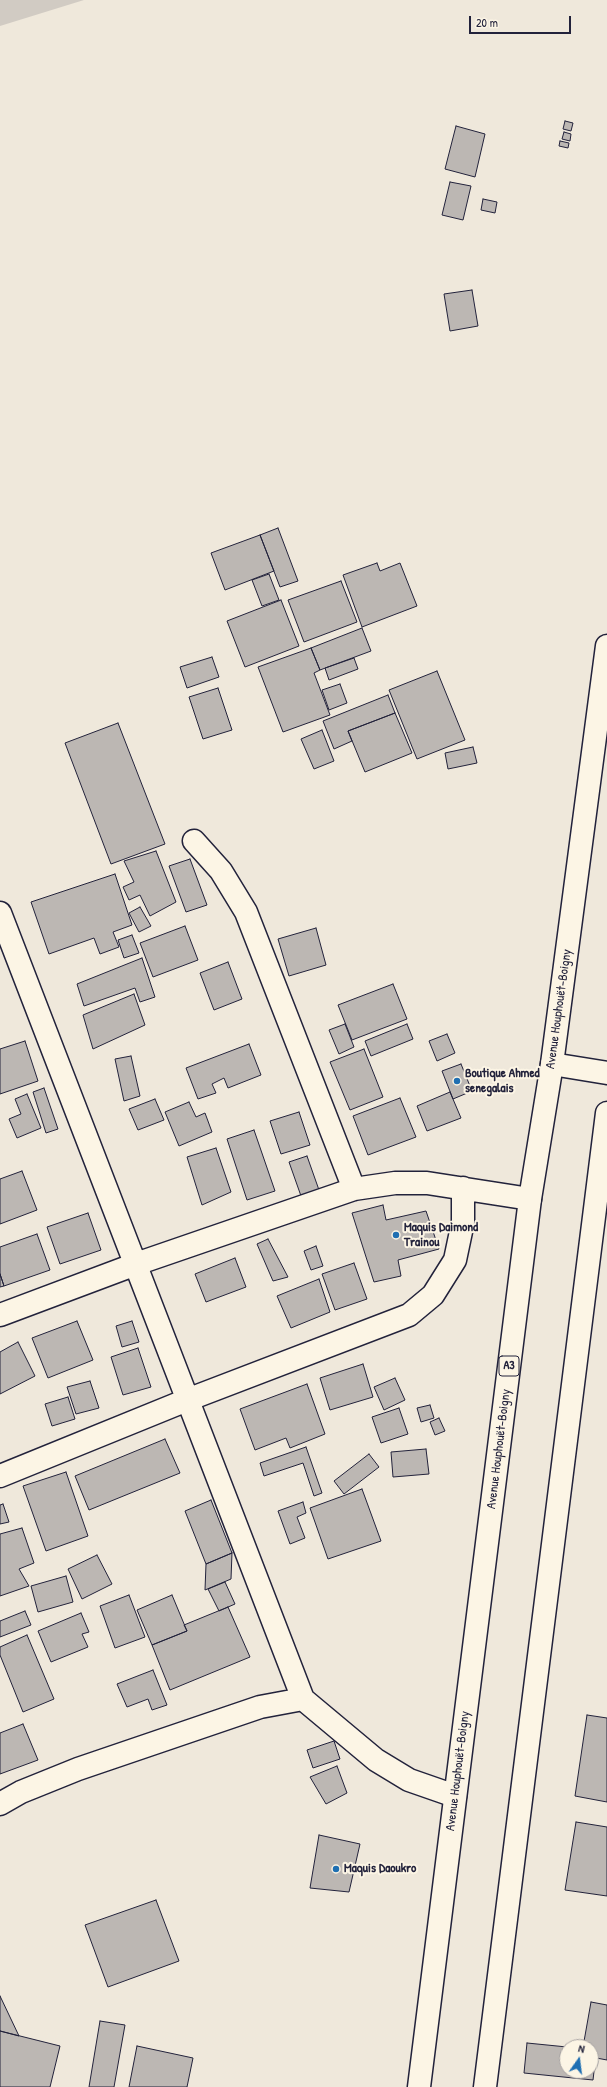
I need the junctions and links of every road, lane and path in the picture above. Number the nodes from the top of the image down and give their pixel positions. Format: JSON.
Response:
{"nodes":[{"id":1,"x":607,"y":646,"type":"edge"},
{"id":2,"x":194,"y":841,"type":"dead end"},
{"id":3,"x":0,"y":913,"type":"edge"},
{"id":4,"x":552,"y":1064,"type":"junction"},
{"id":5,"x":607,"y":1072,"type":"edge"},
{"id":6,"x":607,"y":1113,"type":"edge"},
{"id":7,"x":463,"y":1188,"type":"junction"},
{"id":8,"x":354,"y":1189,"type":"junction"},
{"id":9,"x":530,"y":1199,"type":"junction"},
{"id":10,"x":601,"y":1213,"type":"edge"},
{"id":11,"x":136,"y":1264,"type":"junction"},
{"id":12,"x":0,"y":1315,"type":"edge"},
{"id":13,"x":187,"y":1400,"type":"junction"},
{"id":14,"x":0,"y":1476,"type":"edge"},
{"id":15,"x":303,"y":1699,"type":"junction"},
{"id":16,"x":455,"y":1796,"type":"junction"},
{"id":17,"x":0,"y":1804,"type":"edge"},
{"id":18,"x":419,"y":2087,"type":"edge"},
{"id":19,"x":485,"y":2087,"type":"edge"}],
"edges":[{"from":1,"to":4,"type":"main road","name":"Avenue Houphouët-Boigny","number":"A3"},
{"from":2,"to":8,"type":"main road"},
{"from":3,"to":11,"type":"main road"},
{"from":4,"to":5,"type":"main road"},
{"from":4,"to":9,"type":"main road","name":"Avenue Houphouët-Boigny","number":"A3"},
{"from":6,"to":10,"type":"main road"},
{"from":7,"to":8,"type":"main road"},
{"from":7,"to":9,"type":"main road"},
{"from":7,"to":13,"type":"main road"},
{"from":8,"to":11,"type":"main road"},
{"from":9,"to":16,"type":"main road","name":"Avenue Houphouët-Boigny","number":"A3"},
{"from":10,"to":19,"type":"main road"},
{"from":11,"to":12,"type":"main road"},
{"from":11,"to":13,"type":"main road"},
{"from":13,"to":14,"type":"main road"},
{"from":13,"to":15,"type":"main road"},
{"from":15,"to":16,"type":"main road"},
{"from":15,"to":17,"type":"main road"},
{"from":16,"to":18,"type":"main road","name":"Avenue Houphouët-Boigny","number":"A3"}]}
